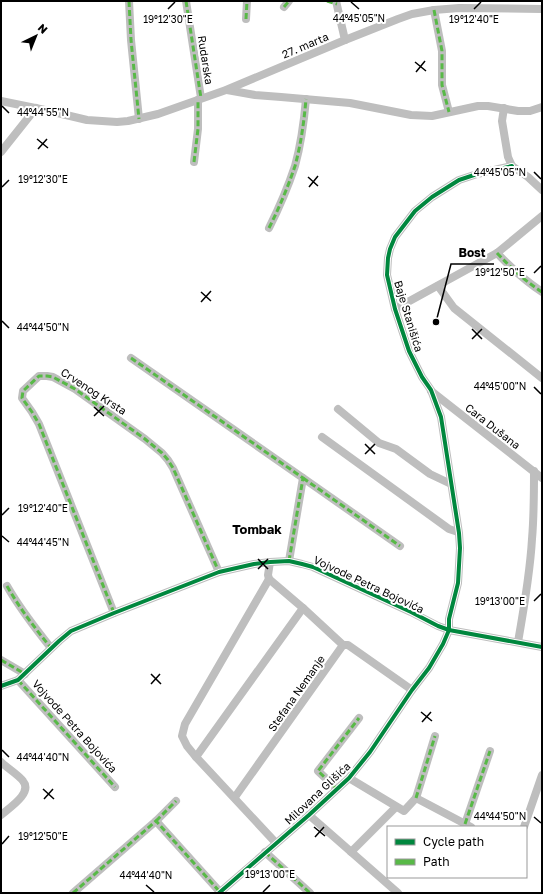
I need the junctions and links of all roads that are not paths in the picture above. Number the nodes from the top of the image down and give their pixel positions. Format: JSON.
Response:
{"nodes":[{"id":1,"x":129,"y":1,"type":"edge"},
{"id":2,"x":186,"y":1,"type":"edge"},
{"id":3,"x":247,"y":1,"type":"edge"},
{"id":4,"x":327,"y":1,"type":"edge"},
{"id":5,"x":336,"y":3,"type":"edge"},
{"id":6,"x":542,"y":9,"type":"edge"},
{"id":7,"x":434,"y":10,"type":"junction"},
{"id":8,"x":246,"y":19,"type":"dead end"},
{"id":9,"x":345,"y":40,"type":"junction"},
{"id":10,"x":226,"y":90,"type":"junction"},
{"id":11,"x":199,"y":99,"type":"junction"},
{"id":12,"x":306,"y":99,"type":"junction"},
{"id":13,"x":1,"y":101,"type":"edge"},
{"id":14,"x":542,"y":107,"type":"edge"},
{"id":15,"x":36,"y":108,"type":"junction"},
{"id":16,"x":504,"y":108,"type":"junction"},
{"id":17,"x":449,"y":112,"type":"junction"},
{"id":18,"x":139,"y":119,"type":"junction"},
{"id":19,"x":1,"y":152,"type":"edge"},
{"id":20,"x":194,"y":162,"type":"dead end"},
{"id":21,"x":512,"y":166,"type":"junction"},
{"id":22,"x":542,"y":190,"type":"edge"},
{"id":23,"x":542,"y":216,"type":"edge"},
{"id":24,"x":269,"y":228,"type":"dead end"},
{"id":25,"x":497,"y":253,"type":"junction"},
{"id":26,"x":438,"y":286,"type":"junction"},
{"id":27,"x":542,"y":292,"type":"edge"},
{"id":28,"x":395,"y":309,"type":"junction"},
{"id":29,"x":131,"y":358,"type":"dead end"},
{"id":30,"x":542,"y":378,"type":"edge"},
{"id":31,"x":431,"y":390,"type":"junction"},
{"id":32,"x":338,"y":409,"type":"dead end"},
{"id":33,"x":322,"y":436,"type":"dead end"},
{"id":34,"x":534,"y":471,"type":"junction"},
{"id":35,"x":303,"y":478,"type":"junction"},
{"id":36,"x":542,"y":478,"type":"edge"},
{"id":37,"x":451,"y":484,"type":"junction"},
{"id":38,"x":458,"y":532,"type":"junction"},
{"id":39,"x":400,"y":546,"type":"dead end"},
{"id":40,"x":289,"y":561,"type":"junction"},
{"id":41,"x":270,"y":562,"type":"junction"},
{"id":42,"x":219,"y":572,"type":"junction"},
{"id":43,"x":269,"y":579,"type":"junction"},
{"id":44,"x":7,"y":586,"type":"dead end"},
{"id":45,"x":303,"y":608,"type":"junction"},
{"id":46,"x":114,"y":613,"type":"junction"},
{"id":47,"x":449,"y":630,"type":"junction"},
{"id":48,"x":518,"y":642,"type":"junction"},
{"id":49,"x":343,"y":645,"type":"junction"},
{"id":50,"x":542,"y":647,"type":"edge"},
{"id":51,"x":51,"y":648,"type":"junction"},
{"id":52,"x":1,"y":660,"type":"edge"},
{"id":53,"x":24,"y":674,"type":"junction"},
{"id":54,"x":18,"y":680,"type":"junction"},
{"id":55,"x":1,"y":686,"type":"edge"},
{"id":56,"x":412,"y":690,"type":"junction"},
{"id":57,"x":359,"y":718,"type":"dead end"},
{"id":58,"x":435,"y":736,"type":"dead end"},
{"id":59,"x":490,"y":751,"type":"dead end"},
{"id":60,"x":196,"y":756,"type":"junction"},
{"id":61,"x":1,"y":762,"type":"edge"},
{"id":62,"x":542,"y":775,"type":"edge"},
{"id":63,"x":349,"y":778,"type":"junction"},
{"id":64,"x":115,"y":787,"type":"dead end"},
{"id":65,"x":336,"y":790,"type":"junction"},
{"id":66,"x":235,"y":798,"type":"junction"},
{"id":67,"x":416,"y":798,"type":"junction"},
{"id":68,"x":176,"y":801,"type":"dead end"},
{"id":69,"x":396,"y":807,"type":"junction"},
{"id":70,"x":1,"y":815,"type":"edge"},
{"id":71,"x":309,"y":815,"type":"junction"},
{"id":72,"x":156,"y":821,"type":"junction"},
{"id":73,"x":468,"y":825,"type":"edge"},
{"id":74,"x":524,"y":826,"type":"edge"},
{"id":75,"x":276,"y":843,"type":"junction"},
{"id":76,"x":265,"y":852,"type":"junction"},
{"id":77,"x":352,"y":852,"type":"junction"},
{"id":78,"x":220,"y":892,"type":"edge"},
{"id":79,"x":73,"y":893,"type":"edge"},
{"id":80,"x":310,"y":893,"type":"edge"},
{"id":81,"x":398,"y":893,"type":"edge"}],
"edges":[{"from":1,"to":18,"type":"street"},
{"from":2,"to":11,"type":"street","name":"Rudarska"},
{"from":3,"to":8,"type":"street"},
{"from":4,"to":5,"type":"street"},
{"from":5,"to":9,"type":"street"},
{"from":6,"to":7,"type":"street","name":"27. marta"},
{"from":7,"to":9,"type":"street","name":"27. marta"},
{"from":7,"to":17,"type":"street"},
{"from":9,"to":10,"type":"street","name":"27. marta"},
{"from":10,"to":11,"type":"street","name":"27. marta"},
{"from":10,"to":12,"type":"street"},
{"from":11,"to":18,"type":"street","name":"27. marta"},
{"from":11,"to":20,"type":"street"},
{"from":12,"to":17,"type":"street"},
{"from":12,"to":24,"type":"street"},
{"from":13,"to":15,"type":"street","name":"27. marta"},
{"from":14,"to":16,"type":"street"},
{"from":15,"to":18,"type":"street","name":"27. marta"},
{"from":15,"to":19,"type":"street"},
{"from":16,"to":17,"type":"street"},
{"from":16,"to":21,"type":"street"},
{"from":21,"to":22,"type":"street"},
{"from":21,"to":28,"type":"street","name":"Baje Stanišića"},
{"from":23,"to":25,"type":"street","name":"Baje Stanišića"},
{"from":25,"to":26,"type":"street","name":"Baje Stanišića"},
{"from":25,"to":27,"type":"street"},
{"from":26,"to":28,"type":"street","name":"Baje Stanišića"},
{"from":26,"to":30,"type":"street"},
{"from":28,"to":31,"type":"street","name":"Baje Stanišića"},
{"from":29,"to":35,"type":"street"},
{"from":31,"to":34,"type":"street","name":"Cara Dušana"},
{"from":31,"to":37,"type":"street","name":"Baje Stanišića"},
{"from":32,"to":37,"type":"street"},
{"from":33,"to":38,"type":"street"},
{"from":34,"to":36,"type":"street","name":"Cara Dušana"},
{"from":34,"to":48,"type":"street"},
{"from":35,"to":39,"type":"street"},
{"from":35,"to":40,"type":"street"},
{"from":37,"to":38,"type":"street","name":"Baje Stanišića"},
{"from":38,"to":47,"type":"street","name":"Baje Stanišića"},
{"from":40,"to":41,"type":"street","name":"Vojvode Petra Bojovića"},
{"from":40,"to":47,"type":"street","name":"Vojvode Petra Bojovića"},
{"from":41,"to":42,"type":"street","name":"Vojvode Petra Bojovića"},
{"from":41,"to":43,"type":"street"},
{"from":42,"to":46,"type":"street","name":"Vojvode Petra Bojovića"},
{"from":42,"to":46,"type":"street","name":"Crvenog Krsta"},
{"from":43,"to":45,"type":"street"},
{"from":43,"to":60,"type":"street"},
{"from":44,"to":51,"type":"street"},
{"from":45,"to":49,"type":"street"},
{"from":45,"to":60,"type":"street"},
{"from":46,"to":51,"type":"street","name":"Vojvode Petra Bojovića"},
{"from":47,"to":48,"type":"street","name":"Vojvode Petra Bojovića"},
{"from":47,"to":56,"type":"street","name":"Milovana Glišića"},
{"from":48,"to":50,"type":"street","name":"Vojvode Petra Bojovića"},
{"from":49,"to":56,"type":"street"},
{"from":49,"to":66,"type":"street","name":"Stefana Nemanje"},
{"from":51,"to":53,"type":"street","name":"Vojvode Petra Bojovića"},
{"from":52,"to":53,"type":"street","name":"Vojvode Petra Bojovića"},
{"from":53,"to":54,"type":"street","name":"Vojvode Petra Bojovića"},
{"from":54,"to":55,"type":"street","name":"Vojvode Petra Bojovića"},
{"from":54,"to":64,"type":"street","name":"Vojvode Petra Bojovića"},
{"from":56,"to":63,"type":"street","name":"Milovana Glišića"},
{"from":57,"to":65,"type":"street","name":"Milovana Glišića"},
{"from":58,"to":67,"type":"street"},
{"from":59,"to":73,"type":"street"},
{"from":60,"to":66,"type":"street"},
{"from":61,"to":70,"type":"street"},
{"from":62,"to":74,"type":"street"},
{"from":63,"to":65,"type":"street","name":"Milovana Glišića"},
{"from":63,"to":69,"type":"street"},
{"from":65,"to":71,"type":"street","name":"Milovana Glišića"},
{"from":66,"to":75,"type":"street"},
{"from":67,"to":69,"type":"street"},
{"from":67,"to":73,"type":"street"},
{"from":68,"to":72,"type":"street"},
{"from":69,"to":77,"type":"street"},
{"from":71,"to":75,"type":"street","name":"Milovana Glišića"},
{"from":71,"to":77,"type":"street"},
{"from":72,"to":78,"type":"street","name":"Milovana Glišića"},
{"from":72,"to":79,"type":"street"},
{"from":75,"to":76,"type":"street","name":"Milovana Glišića"},
{"from":76,"to":78,"type":"street","name":"Milovana Glišića"},
{"from":76,"to":80,"type":"street"},
{"from":77,"to":81,"type":"street"}]}
